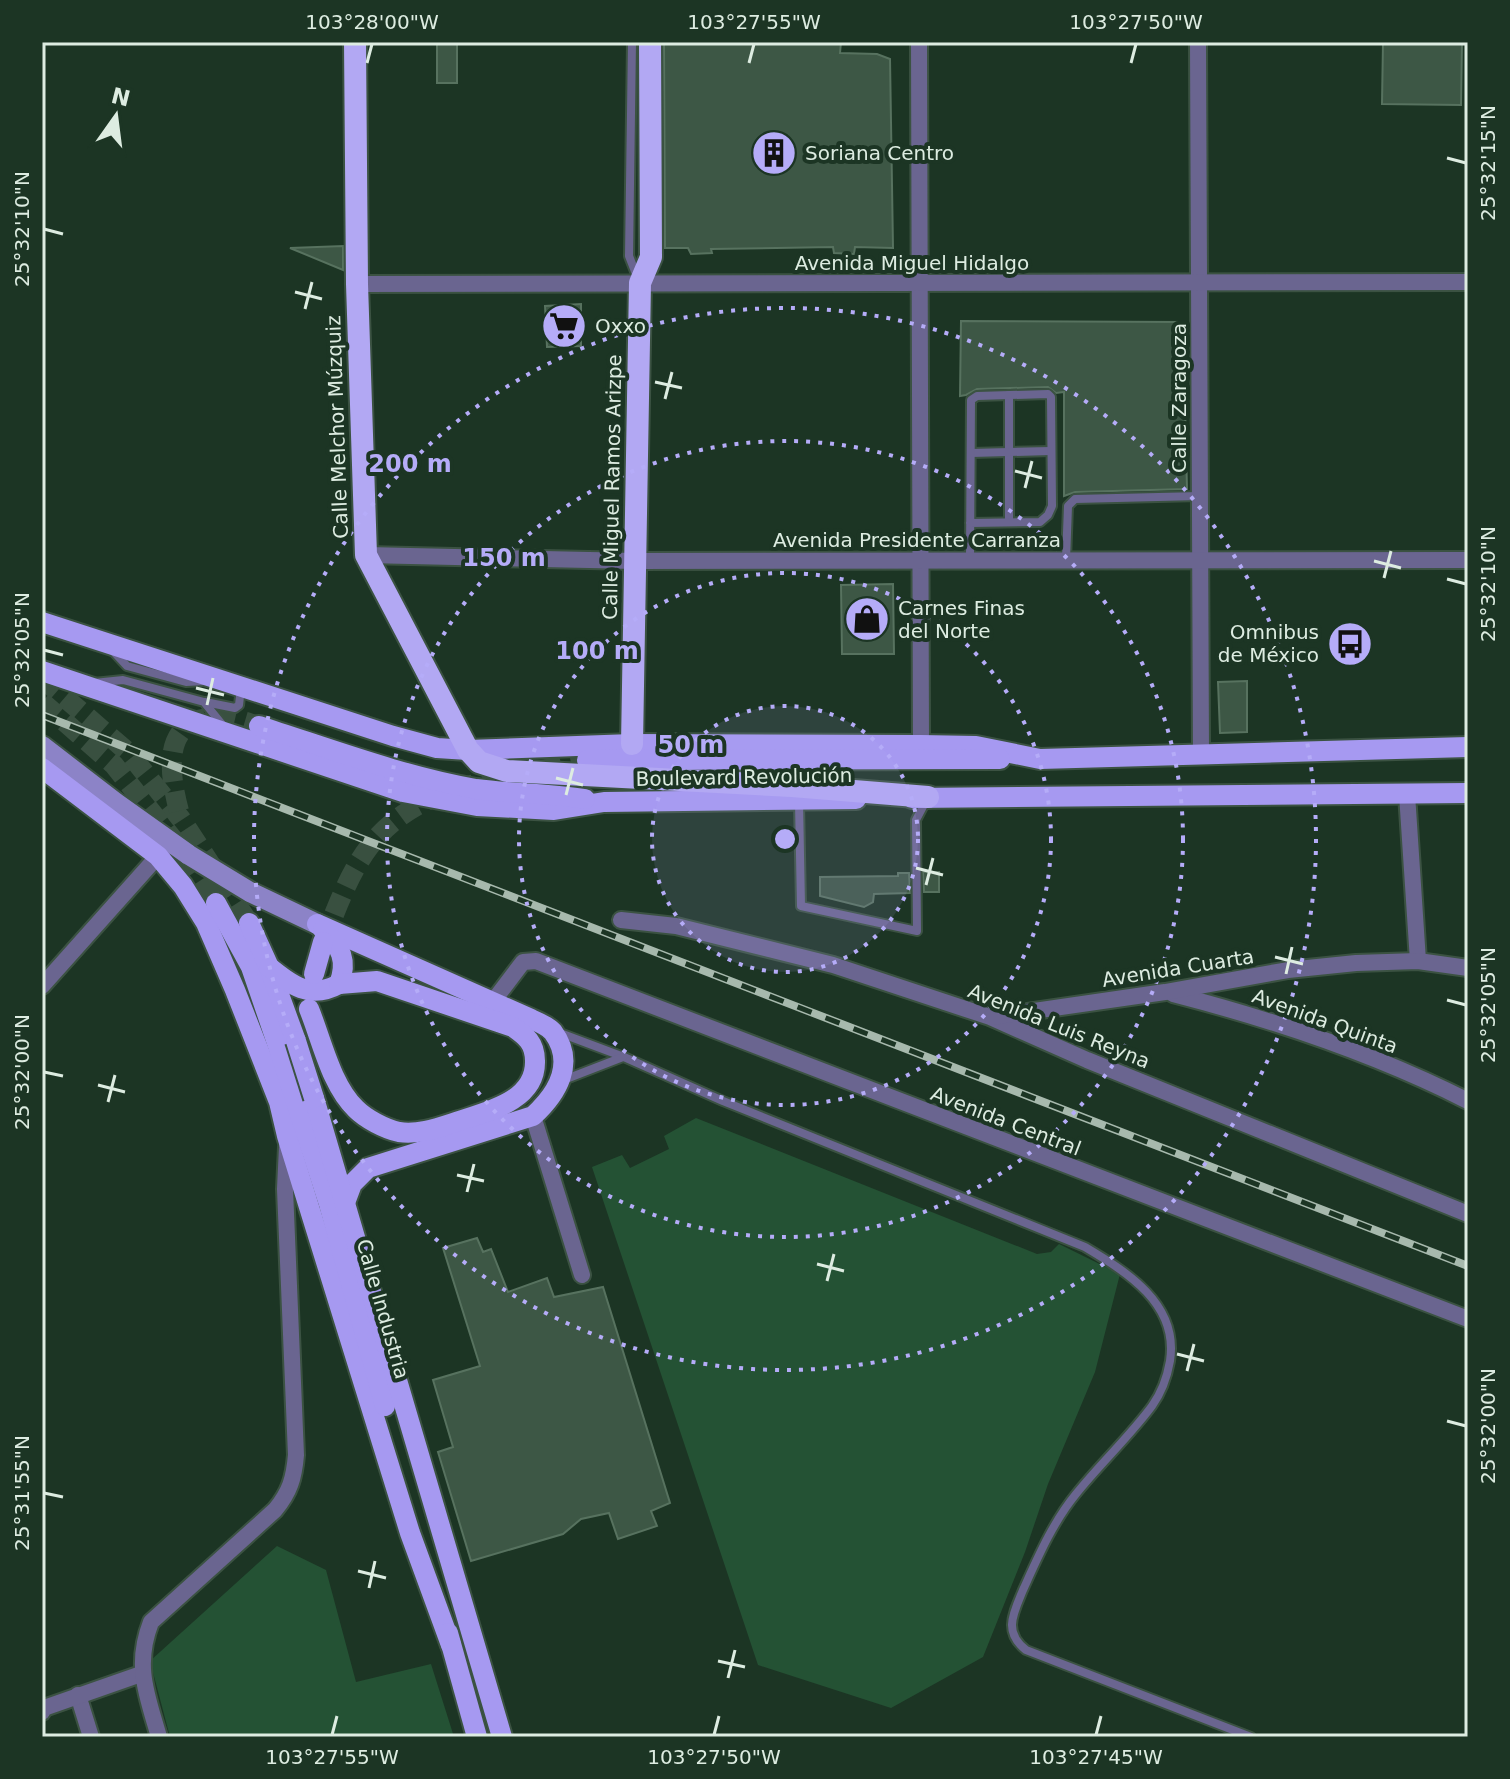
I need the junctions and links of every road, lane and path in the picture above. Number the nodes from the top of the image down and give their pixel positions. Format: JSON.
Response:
{"nodes":[{"id":1,"x":355,"y":42,"type":"edge"},
{"id":2,"x":632,"y":42,"type":"edge"},
{"id":3,"x":650,"y":42,"type":"edge"},
{"id":4,"x":919,"y":42,"type":"edge"},
{"id":5,"x":1198,"y":42,"type":"edge"},
{"id":6,"x":1199,"y":282,"type":"junction"},
{"id":7,"x":1468,"y":282,"type":"edge"},
{"id":8,"x":640,"y":283,"type":"junction"},
{"id":9,"x":920,"y":283,"type":"junction"},
{"id":10,"x":357,"y":284,"type":"junction"},
{"id":11,"x":1009,"y":395,"type":"junction"},
{"id":12,"x":1051,"y":451,"type":"junction"},
{"id":13,"x":1010,"y":452,"type":"junction"},
{"id":14,"x":971,"y":453,"type":"junction"},
{"id":15,"x":1200,"y":496,"type":"junction"},
{"id":16,"x":1009,"y":522,"type":"junction"},
{"id":17,"x":970,"y":523,"type":"junction"},
{"id":18,"x":366,"y":555,"type":"junction"},
{"id":19,"x":921,"y":559,"type":"junction"},
{"id":20,"x":970,"y":559,"type":"junction"},
{"id":21,"x":1066,"y":560,"type":"junction"},
{"id":22,"x":1468,"y":560,"type":"edge"},
{"id":23,"x":635,"y":561,"type":"junction"},
{"id":24,"x":1200,"y":561,"type":"junction"},
{"id":25,"x":42,"y":622,"type":"edge"},
{"id":26,"x":42,"y":671,"type":"edge"},
{"id":27,"x":85,"y":685,"type":"junction"},
{"id":28,"x":241,"y":686,"type":"junction"},
{"id":29,"x":204,"y":702,"type":"junction"},
{"id":30,"x":259,"y":726,"type":"tunnel mouth"},
{"id":31,"x":228,"y":732,"type":"junction"},
{"id":32,"x":632,"y":744,"type":"junction"},
{"id":33,"x":921,"y":745,"type":"junction"},
{"id":34,"x":42,"y":746,"type":"edge"},
{"id":35,"x":1468,"y":747,"type":"edge"},
{"id":36,"x":468,"y":750,"type":"junction"},
{"id":37,"x":1201,"y":753,"type":"junction"},
{"id":38,"x":1040,"y":759,"type":"junction"},
{"id":39,"x":587,"y":760,"type":"tunnel mouth"},
{"id":40,"x":42,"y":768,"type":"edge"},
{"id":41,"x":1468,"y":793,"type":"edge"},
{"id":42,"x":1407,"y":794,"type":"junction"},
{"id":43,"x":928,"y":797,"type":"junction"},
{"id":44,"x":799,"y":801,"type":"junction"},
{"id":45,"x":604,"y":802,"type":"junction"},
{"id":46,"x":164,"y":849,"type":"junction"},
{"id":47,"x":216,"y":903,"type":"tunnel mouth"},
{"id":48,"x":621,"y":920,"type":"dead end"},
{"id":49,"x":249,"y":923,"type":"tunnel mouth"},
{"id":50,"x":320,"y":933,"type":"junction"},
{"id":51,"x":1418,"y":961,"type":"junction"},
{"id":52,"x":269,"y":967,"type":"junction"},
{"id":53,"x":1468,"y":968,"type":"edge"},
{"id":54,"x":314,"y":974,"type":"dead end"},
{"id":55,"x":339,"y":984,"type":"junction"},
{"id":56,"x":42,"y":986,"type":"edge"},
{"id":57,"x":1165,"y":992,"type":"junction"},
{"id":58,"x":487,"y":1009,"type":"junction"},
{"id":59,"x":990,"y":1017,"type":"junction"},
{"id":60,"x":551,"y":1030,"type":"junction"},
{"id":61,"x":624,"y":1057,"type":"junction"},
{"id":62,"x":561,"y":1081,"type":"junction"},
{"id":63,"x":291,"y":1093,"type":"junction"},
{"id":64,"x":1468,"y":1101,"type":"edge"},
{"id":65,"x":533,"y":1116,"type":"junction"},
{"id":66,"x":287,"y":1136,"type":"junction"},
{"id":67,"x":346,"y":1200,"type":"junction"},
{"id":68,"x":1468,"y":1214,"type":"edge"},
{"id":69,"x":582,"y":1275,"type":"dead end"},
{"id":70,"x":1468,"y":1319,"type":"edge"},
{"id":71,"x":451,"y":1645,"type":"junction"},
{"id":72,"x":141,"y":1674,"type":"junction"},
{"id":73,"x":78,"y":1695,"type":"junction"},
{"id":74,"x":42,"y":1712,"type":"edge"},
{"id":75,"x":91,"y":1737,"type":"edge"},
{"id":76,"x":159,"y":1737,"type":"edge"},
{"id":77,"x":477,"y":1737,"type":"edge"},
{"id":78,"x":502,"y":1737,"type":"edge"},
{"id":79,"x":1251,"y":1737,"type":"edge"}],
"edges":[{"from":1,"to":10,"type":"highway","name":"Calle Melchor Múzquiz"},
{"from":2,"to":8,"type":"lane"},
{"from":3,"to":8,"type":"highway","name":"Calle Miguel Ramos Arizpe"},
{"from":4,"to":9,"type":"street"},
{"from":5,"to":6,"type":"street","name":"Calle Zaragoza"},
{"from":6,"to":7,"type":"street","name":"Avenida Miguel Hidalgo"},
{"from":6,"to":9,"type":"street","name":"Avenida Miguel Hidalgo"},
{"from":6,"to":15,"type":"street","name":"Calle Zaragoza"},
{"from":8,"to":9,"type":"street","name":"Avenida Miguel Hidalgo"},
{"from":8,"to":10,"type":"street","name":"Avenida Miguel Hidalgo"},
{"from":8,"to":23,"type":"highway","name":"Calle Miguel Ramos Arizpe"},
{"from":9,"to":19,"type":"street"},
{"from":10,"to":18,"type":"highway","name":"Calle Melchor Múzquiz"},
{"from":11,"to":12,"type":"lane"},
{"from":11,"to":13,"type":"lane"},
{"from":11,"to":14,"type":"lane"},
{"from":12,"to":13,"type":"lane"},
{"from":12,"to":16,"type":"lane"},
{"from":13,"to":14,"type":"lane"},
{"from":13,"to":16,"type":"lane"},
{"from":14,"to":17,"type":"lane"},
{"from":15,"to":21,"type":"lane"},
{"from":15,"to":24,"type":"street","name":"Calle Zaragoza"},
{"from":16,"to":17,"type":"lane"},
{"from":17,"to":20,"type":"lane"},
{"from":18,"to":23,"type":"street","name":"Avenida Presidente Carranza"},
{"from":18,"to":36,"type":"highway","name":"Calle Melchor Múzquiz"},
{"from":19,"to":20,"type":"street","name":"Avenida Presidente Carranza"},
{"from":19,"to":23,"type":"street","name":"Avenida Presidente Carranza"},
{"from":19,"to":33,"type":"street"},
{"from":20,"to":21,"type":"street","name":"Avenida Presidente Carranza"},
{"from":21,"to":24,"type":"street","name":"Avenida Presidente Carranza"},
{"from":22,"to":24,"type":"street","name":"Avenida Presidente Carranza"},
{"from":23,"to":32,"type":"highway","name":"Calle Miguel Ramos Arizpe"},
{"from":24,"to":37,"type":"street","name":"Calle Zaragoza"},
{"from":25,"to":28,"type":"main road"},
{"from":26,"to":27,"type":"main road","name":"Boulevard Revolución"},
{"from":27,"to":29,"type":"lane"},
{"from":27,"to":31,"type":"main road","name":"Boulevard Revolución"},
{"from":28,"to":29,"type":"lane"},
{"from":28,"to":36,"type":"main road"},
{"from":29,"to":31,"type":"lane"},
{"from":30,"to":45,"type":"main road"},
{"from":31,"to":45,"type":"main road","name":"Boulevard Revolución"},
{"from":32,"to":33,"type":"main road"},
{"from":32,"to":36,"type":"main road"},
{"from":33,"to":38,"type":"main road"},
{"from":34,"to":46,"type":"main road"},
{"from":35,"to":37,"type":"main road"},
{"from":36,"to":43,"type":"highway"},
{"from":37,"to":38,"type":"main road"},
{"from":38,"to":39,"type":"main road"},
{"from":40,"to":46,"type":"main road"},
{"from":41,"to":42,"type":"main road","name":"Boulevard Revolución"},
{"from":42,"to":43,"type":"main road","name":"Boulevard Revolución"},
{"from":42,"to":51,"type":"street"},
{"from":43,"to":44,"type":"main road","name":"Boulevard Revolución"},
{"from":43,"to":44,"type":"lane"},
{"from":44,"to":45,"type":"main road","name":"Boulevard Revolución"},
{"from":46,"to":50,"type":"main road","bridge":true},
{"from":46,"to":56,"type":"street"},
{"from":46,"to":66,"type":"main road"},
{"from":47,"to":63,"type":"main road","name":"Calle Industria"},
{"from":48,"to":59,"type":"street","name":"Avenida Luis Reyna"},
{"from":49,"to":52,"type":"main road","name":"Calle Industria"},
{"from":50,"to":54,"type":"main road"},
{"from":50,"to":55,"type":"main road"},
{"from":50,"to":58,"type":"main road"},
{"from":51,"to":53,"type":"street","name":"Avenida Cuarta"},
{"from":51,"to":57,"type":"street","name":"Avenida Cuarta"},
{"from":52,"to":55,"type":"main road"},
{"from":52,"to":67,"type":"main road","name":"Calle Industria","bridge":true},
{"from":55,"to":58,"type":"main road"},
{"from":57,"to":59,"type":"street","name":"Avenida Cuarta"},
{"from":57,"to":64,"type":"street","name":"Avenida Quinta"},
{"from":58,"to":60,"type":"main road"},
{"from":58,"to":63,"type":"main road"},
{"from":58,"to":70,"type":"street","name":"Avenida Central"},
{"from":59,"to":68,"type":"street","name":"Avenida Luis Reyna"},
{"from":60,"to":61,"type":"lane"},
{"from":60,"to":62,"type":"main road"},
{"from":61,"to":62,"type":"lane"},
{"from":61,"to":79,"type":"lane"},
{"from":62,"to":65,"type":"main road"},
{"from":63,"to":71,"type":"main road","name":"Calle Industria"},
{"from":65,"to":67,"type":"main road"},
{"from":65,"to":69,"type":"street"},
{"from":66,"to":71,"type":"main road"},
{"from":66,"to":72,"type":"street"},
{"from":67,"to":78,"type":"main road","name":"Calle Industria"},
{"from":71,"to":77,"type":"main road","name":"Calle Industria"},
{"from":72,"to":73,"type":"street"},
{"from":72,"to":76,"type":"street"},
{"from":73,"to":74,"type":"street"},
{"from":73,"to":75,"type":"street"}]}
